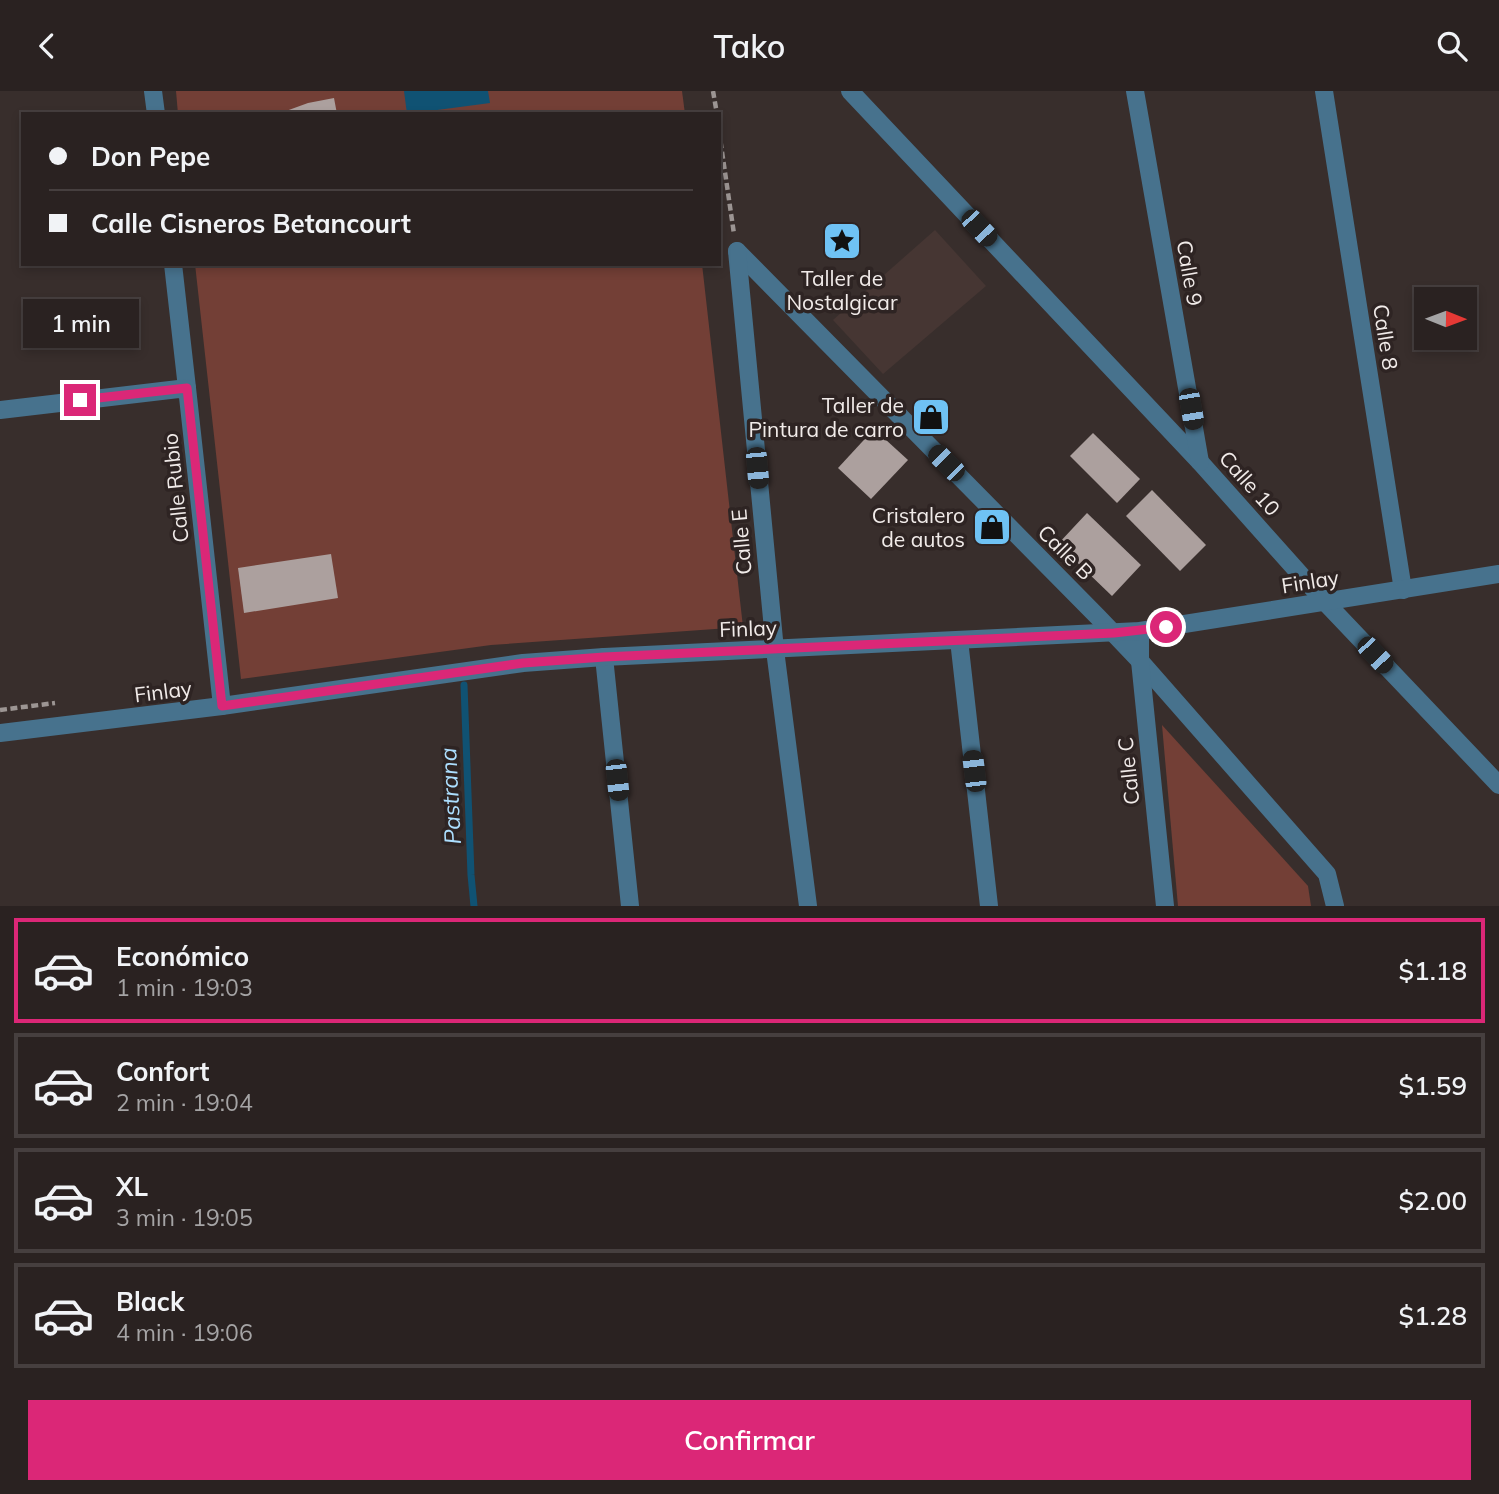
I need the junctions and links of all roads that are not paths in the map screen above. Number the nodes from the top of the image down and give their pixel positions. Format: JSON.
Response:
{"nodes":[{"id":1,"x":153,"y":91,"type":"edge"},
{"id":2,"x":850,"y":91,"type":"edge"},
{"id":3,"x":1135,"y":91,"type":"edge"},
{"id":4,"x":1324,"y":91,"type":"edge"},
{"id":5,"x":156,"y":112,"type":"edge"},
{"id":6,"x":737,"y":251,"type":"joint"},
{"id":7,"x":173,"y":266,"type":"edge"},
{"id":8,"x":187,"y":388,"type":"junction"},
{"id":9,"x":0,"y":410,"type":"edge"},
{"id":10,"x":1200,"y":462,"type":"junction"},
{"id":11,"x":1499,"y":574,"type":"edge"},
{"id":12,"x":1403,"y":590,"type":"junction"},
{"id":13,"x":1325,"y":602,"type":"junction"},
{"id":14,"x":1140,"y":631,"type":"junction"},
{"id":15,"x":1114,"y":633,"type":"junction"},
{"id":16,"x":959,"y":640,"type":"junction"},
{"id":17,"x":775,"y":650,"type":"junction"},
{"id":18,"x":604,"y":657,"type":"junction"},
{"id":19,"x":1140,"y":661,"type":"junction"},
{"id":20,"x":222,"y":706,"type":"junction"},
{"id":21,"x":0,"y":733,"type":"edge"},
{"id":22,"x":1499,"y":785,"type":"edge"},
{"id":23,"x":630,"y":906,"type":"edge"},
{"id":24,"x":808,"y":906,"type":"edge"},
{"id":25,"x":989,"y":906,"type":"edge"},
{"id":26,"x":1165,"y":906,"type":"edge"},
{"id":27,"x":1335,"y":906,"type":"edge"}],
"edges":[{"from":1,"to":5,"type":"street"},
{"from":2,"to":10,"type":"street","name":"Calle 10"},
{"from":3,"to":10,"type":"street","name":"Calle 9"},
{"from":4,"to":12,"type":"street","name":"Calle 8"},
{"from":6,"to":15,"type":"street","name":"Calle B"},
{"from":6,"to":17,"type":"street","name":"Calle E"},
{"from":7,"to":8,"type":"street","name":"Calle Rubio"},
{"from":8,"to":9,"type":"street"},
{"from":8,"to":20,"type":"street","name":"Calle Rubio"},
{"from":10,"to":13,"type":"street","name":"Calle 10"},
{"from":11,"to":12,"type":"street","name":"Finlay"},
{"from":12,"to":13,"type":"street","name":"Finlay"},
{"from":13,"to":14,"type":"street","name":"Finlay"},
{"from":13,"to":22,"type":"street","name":"Calle 10"},
{"from":14,"to":15,"type":"street","name":"Finlay"},
{"from":14,"to":19,"type":"street","name":"Calle C"},
{"from":15,"to":16,"type":"street","name":"Finlay"},
{"from":15,"to":19,"type":"street","name":"Calle B"},
{"from":16,"to":17,"type":"street","name":"Finlay"},
{"from":16,"to":25,"type":"street"},
{"from":17,"to":18,"type":"street","name":"Finlay"},
{"from":17,"to":24,"type":"street","name":"Calle E"},
{"from":18,"to":20,"type":"street","name":"Finlay"},
{"from":18,"to":23,"type":"street"},
{"from":19,"to":26,"type":"street","name":"Calle C"},
{"from":19,"to":27,"type":"street","name":"Calle B"},
{"from":20,"to":21,"type":"street","name":"Finlay"}]}
